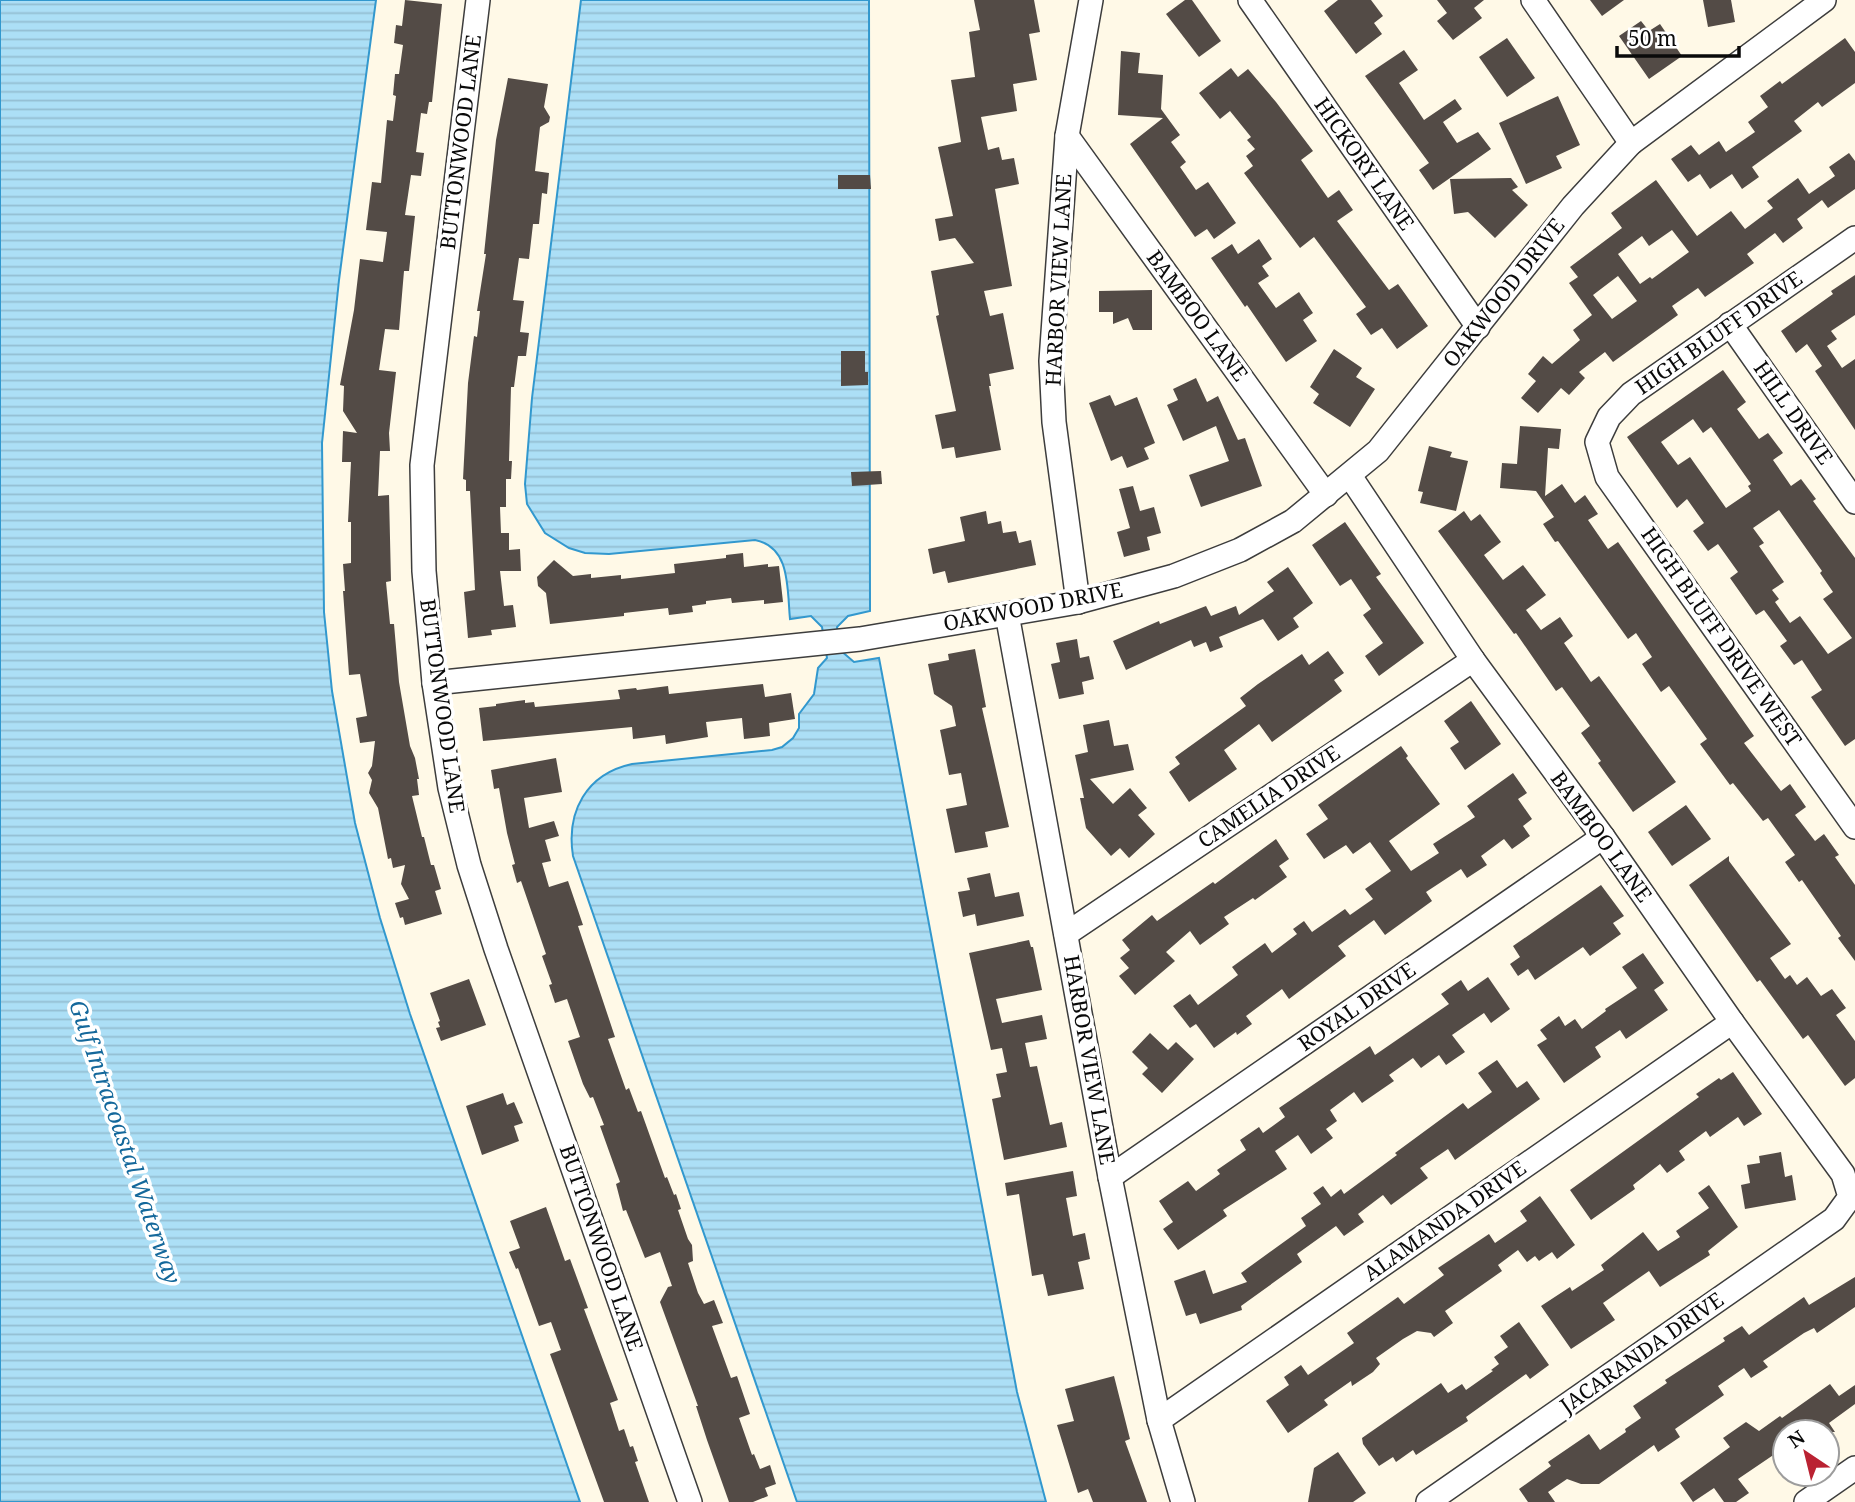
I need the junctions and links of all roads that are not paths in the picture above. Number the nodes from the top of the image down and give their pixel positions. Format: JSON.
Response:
{"nodes":[{"id":1,"x":478,"y":0,"type":"edge"},
{"id":2,"x":1091,"y":0,"type":"edge"},
{"id":3,"x":1250,"y":0,"type":"edge"},
{"id":4,"x":1533,"y":0,"type":"edge"},
{"id":5,"x":1817,"y":2,"type":"edge"},
{"id":6,"x":1067,"y":136,"type":"junction"},
{"id":7,"x":1631,"y":143,"type":"junction"},
{"id":8,"x":1855,"y":238,"type":"edge"},
{"id":9,"x":1730,"y":324,"type":"junction"},
{"id":10,"x":1478,"y":327,"type":"junction"},
{"id":11,"x":1597,"y":442,"type":"joint"},
{"id":12,"x":1350,"y":476,"type":"junction"},
{"id":13,"x":1326,"y":495,"type":"junction"},
{"id":14,"x":1855,"y":502,"type":"edge"},
{"id":15,"x":1078,"y":602,"type":"junction"},
{"id":16,"x":1007,"y":614,"type":"junction"},
{"id":17,"x":1473,"y":660,"type":"junction"},
{"id":18,"x":434,"y":683,"type":"junction"},
{"id":19,"x":1855,"y":827,"type":"edge"},
{"id":20,"x":1603,"y":836,"type":"junction"},
{"id":21,"x":1066,"y":934,"type":"junction"},
{"id":22,"x":1732,"y":1023,"type":"junction"},
{"id":23,"x":1110,"y":1177,"type":"junction"},
{"id":24,"x":1850,"y":1197,"type":"joint"},
{"id":25,"x":1159,"y":1420,"type":"junction"},
{"id":26,"x":1855,"y":1468,"type":"edge"},
{"id":27,"x":690,"y":1502,"type":"edge"},
{"id":28,"x":1183,"y":1502,"type":"edge"},
{"id":29,"x":1428,"y":1502,"type":"edge"},
{"id":30,"x":1806,"y":1502,"type":"edge"}],
"edges":[{"from":1,"to":18,"type":"street","name":"BUTTONWOOD LANE"},
{"from":2,"to":6,"type":"street","name":"HARBOR VIEW LANE"},
{"from":3,"to":10,"type":"street","name":"HICKORY LANE"},
{"from":4,"to":7,"type":"street"},
{"from":5,"to":7,"type":"street","name":"OAKWOOD DRIVE"},
{"from":6,"to":13,"type":"street","name":"BAMBOO LANE"},
{"from":6,"to":15,"type":"street","name":"HARBOR VIEW LANE"},
{"from":7,"to":10,"type":"street","name":"OAKWOOD DRIVE"},
{"from":8,"to":9,"type":"street","name":"HIGH BLUFF DRIVE"},
{"from":9,"to":11,"type":"street","name":"HIGH BLUFF DRIVE"},
{"from":9,"to":14,"type":"street","name":"HILL DRIVE"},
{"from":10,"to":12,"type":"street","name":"OAKWOOD DRIVE"},
{"from":11,"to":19,"type":"street","name":"HIGH BLUFF DRIVE WEST"},
{"from":12,"to":13,"type":"street","name":"OAKWOOD DRIVE"},
{"from":12,"to":17,"type":"street","name":"BAMBOO LANE"},
{"from":13,"to":15,"type":"street","name":"OAKWOOD DRIVE"},
{"from":15,"to":16,"type":"street","name":"OAKWOOD DRIVE"},
{"from":16,"to":18,"type":"street","name":"OAKWOOD DRIVE"},
{"from":16,"to":21,"type":"street","name":"HARBOR VIEW LANE"},
{"from":17,"to":20,"type":"street","name":"BAMBOO LANE"},
{"from":17,"to":21,"type":"street","name":"CAMELIA DRIVE"},
{"from":18,"to":27,"type":"street","name":"BUTTONWOOD LANE"},
{"from":20,"to":22,"type":"street","name":"BAMBOO LANE"},
{"from":20,"to":23,"type":"street","name":"ROYAL DRIVE"},
{"from":21,"to":23,"type":"street","name":"HARBOR VIEW LANE"},
{"from":22,"to":24,"type":"street","name":"BAMBOO LANE"},
{"from":22,"to":25,"type":"street","name":"ALAMANDA DRIVE"},
{"from":23,"to":25,"type":"street","name":"HARBOR VIEW LANE"},
{"from":24,"to":29,"type":"street","name":"JACARANDA DRIVE"},
{"from":25,"to":28,"type":"street","name":"HARBOR VIEW LANE"},
{"from":26,"to":30,"type":"street"}]}
